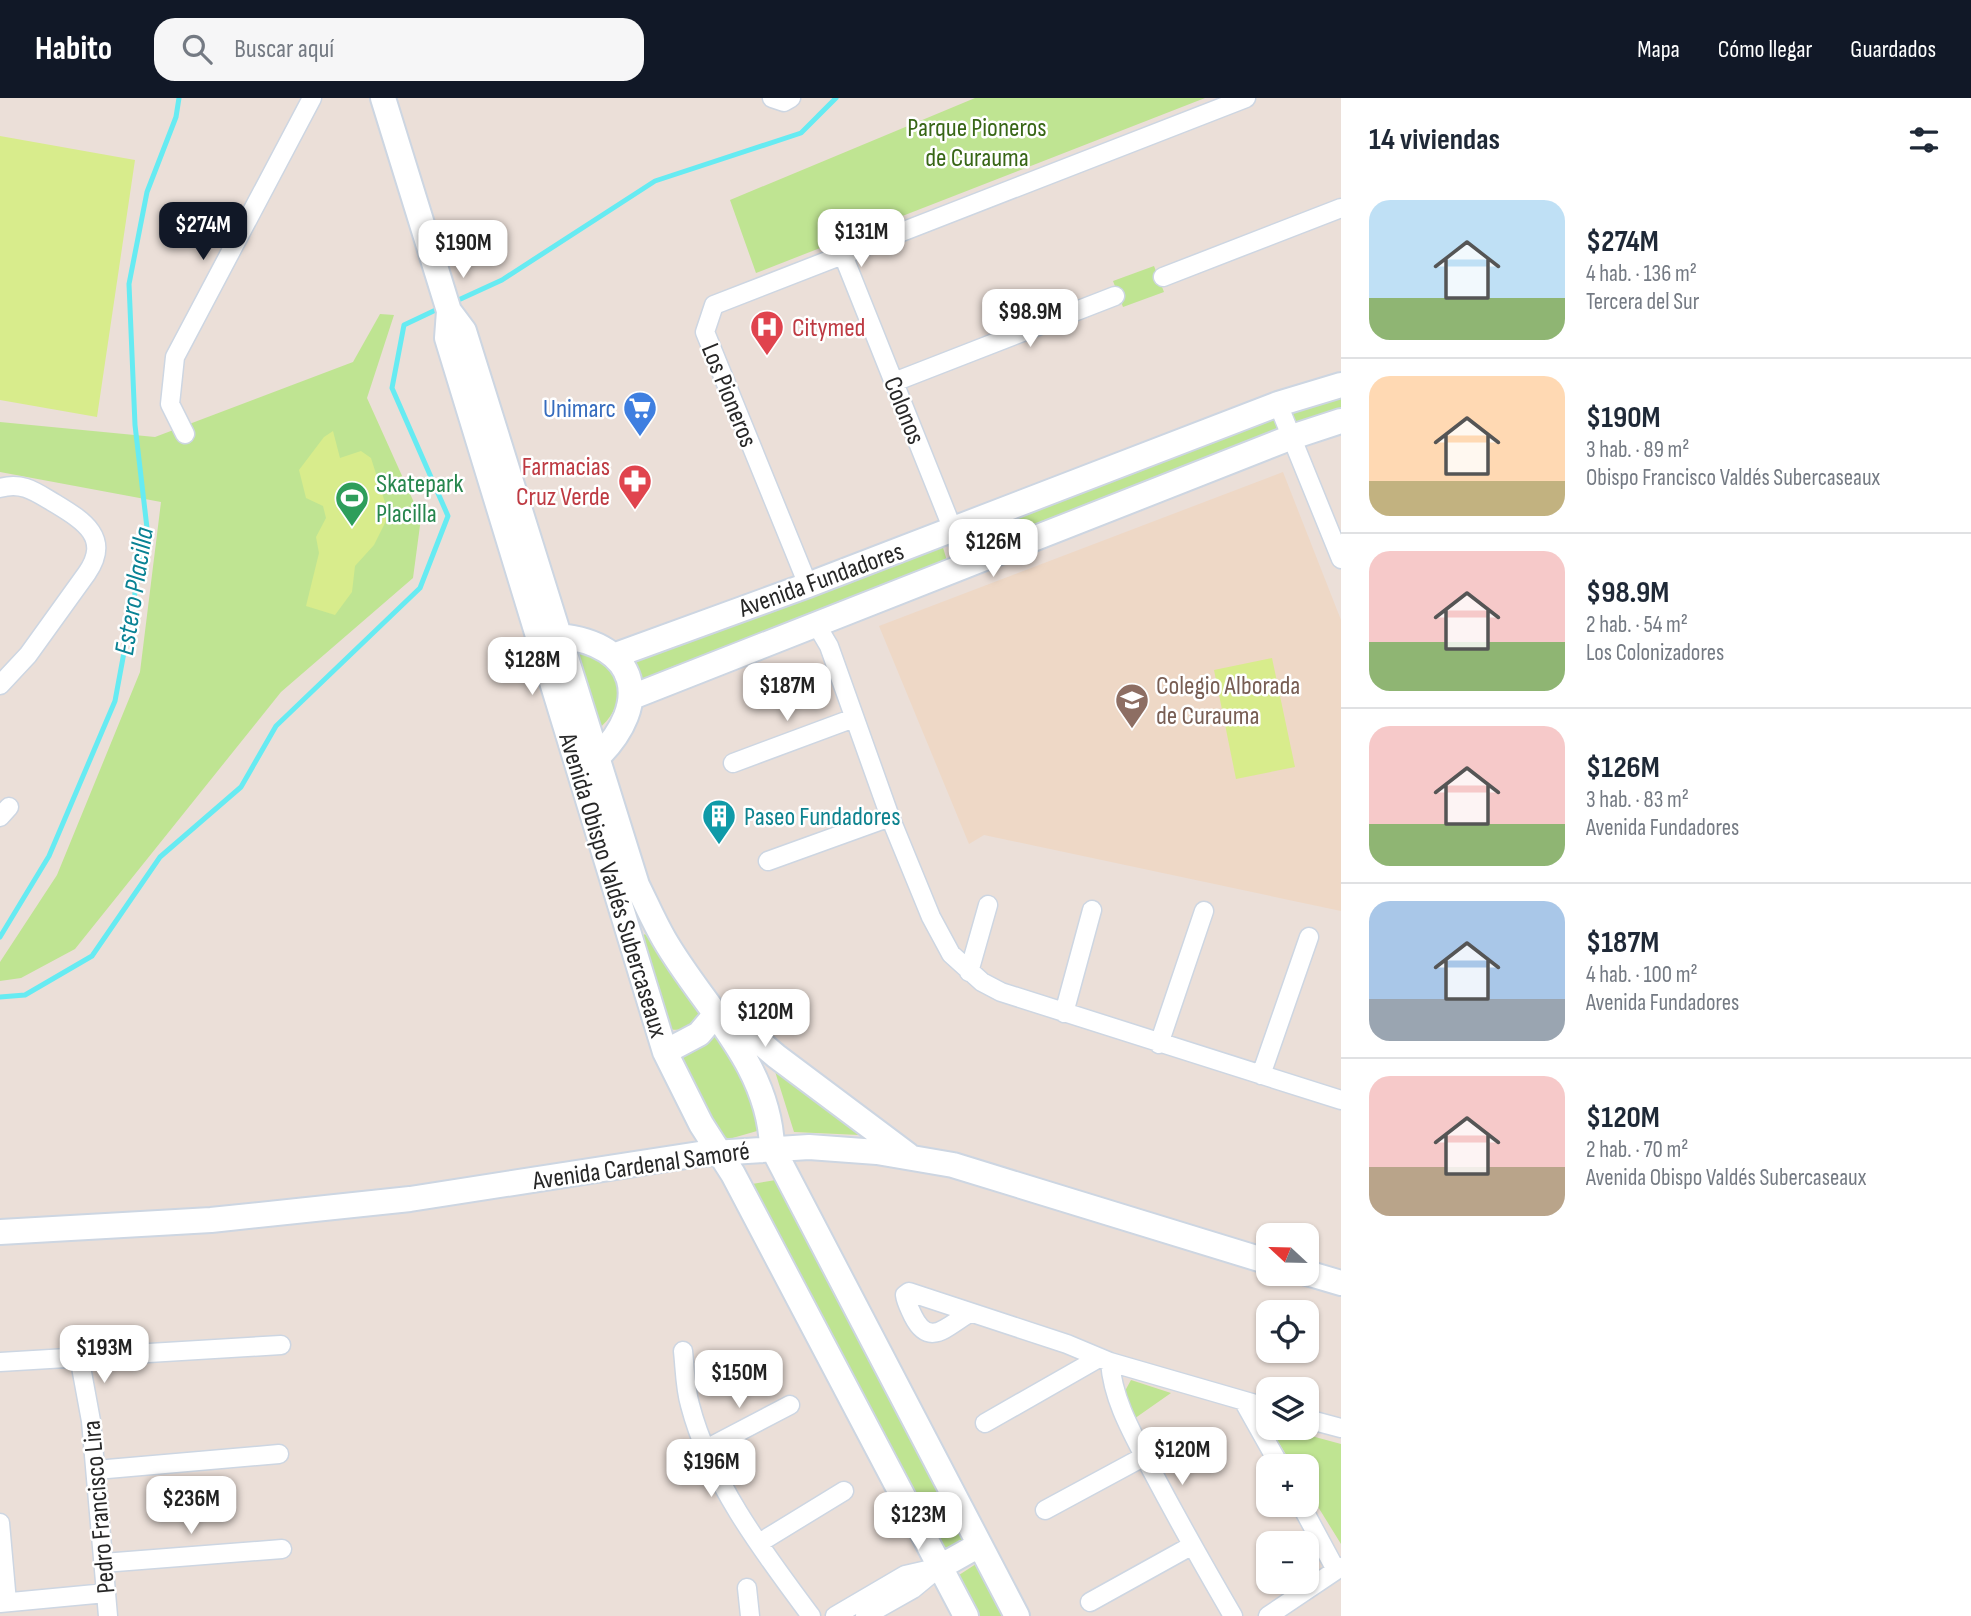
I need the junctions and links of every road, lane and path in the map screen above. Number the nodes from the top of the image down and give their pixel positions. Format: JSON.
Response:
{"nodes":[{"id":1,"x":312,"y":98,"type":"edge"},
{"id":2,"x":383,"y":98,"type":"edge"},
{"id":3,"x":1245,"y":98,"type":"edge"},
{"id":4,"x":1341,"y":208,"type":"edge"},
{"id":5,"x":843,"y":255,"type":"junction"},
{"id":6,"x":1163,"y":277,"type":"dead end"},
{"id":7,"x":1115,"y":296,"type":"dead end"},
{"id":8,"x":449,"y":311,"type":"junction"},
{"id":9,"x":894,"y":382,"type":"junction"},
{"id":10,"x":1341,"y":385,"type":"edge"},
{"id":11,"x":1278,"y":404,"type":"junction"},
{"id":12,"x":1341,"y":421,"type":"edge"},
{"id":13,"x":185,"y":434,"type":"dead end"},
{"id":14,"x":1292,"y":437,"type":"junction"},
{"id":15,"x":0,"y":488,"type":"edge"},
{"id":16,"x":953,"y":530,"type":"junction"},
{"id":17,"x":1341,"y":559,"type":"edge"},
{"id":18,"x":967,"y":565,"type":"junction"},
{"id":19,"x":808,"y":585,"type":"junction"},
{"id":20,"x":816,"y":624,"type":"junction"},
{"id":21,"x":559,"y":636,"type":"junction"},
{"id":22,"x":616,"y":655,"type":"junction"},
{"id":23,"x":0,"y":685,"type":"edge"},
{"id":24,"x":632,"y":698,"type":"junction"},
{"id":25,"x":854,"y":718,"type":"junction"},
{"id":26,"x":597,"y":757,"type":"junction"},
{"id":27,"x":733,"y":763,"type":"dead end"},
{"id":28,"x":890,"y":817,"type":"junction"},
{"id":29,"x":768,"y":861,"type":"dead end"},
{"id":30,"x":988,"y":905,"type":"dead end"},
{"id":31,"x":1092,"y":910,"type":"dead end"},
{"id":32,"x":1204,"y":911,"type":"dead end"},
{"id":33,"x":1309,"y":937,"type":"dead end"},
{"id":34,"x":970,"y":972,"type":"junction"},
{"id":35,"x":689,"y":977,"type":"junction"},
{"id":36,"x":1064,"y":1013,"type":"junction"},
{"id":37,"x":716,"y":1014,"type":"junction"},
{"id":38,"x":1159,"y":1044,"type":"junction"},
{"id":39,"x":665,"y":1052,"type":"junction"},
{"id":40,"x":1261,"y":1075,"type":"junction"},
{"id":41,"x":1341,"y":1100,"type":"edge"},
{"id":42,"x":772,"y":1147,"type":"junction"},
{"id":43,"x":721,"y":1152,"type":"junction"},
{"id":44,"x":910,"y":1157,"type":"junction"},
{"id":45,"x":0,"y":1232,"type":"edge"},
{"id":46,"x":1256,"y":1258,"type":"edge"},
{"id":47,"x":1320,"y":1277,"type":"edge"},
{"id":48,"x":1341,"y":1283,"type":"edge"},
{"id":49,"x":968,"y":1314,"type":"dead end"},
{"id":50,"x":281,"y":1345,"type":"dead end"},
{"id":51,"x":683,"y":1351,"type":"dead end"},
{"id":52,"x":79,"y":1356,"type":"junction"},
{"id":53,"x":1104,"y":1360,"type":"junction"},
{"id":54,"x":0,"y":1362,"type":"edge"},
{"id":55,"x":1244,"y":1402,"type":"junction"},
{"id":56,"x":790,"y":1405,"type":"dead end"},
{"id":57,"x":1256,"y":1405,"type":"edge"},
{"id":58,"x":1319,"y":1422,"type":"edge"},
{"id":59,"x":985,"y":1423,"type":"dead end"},
{"id":60,"x":1341,"y":1428,"type":"edge"},
{"id":61,"x":706,"y":1449,"type":"junction"},
{"id":62,"x":279,"y":1454,"type":"dead end"},
{"id":63,"x":1273,"y":1454,"type":"edge"},
{"id":64,"x":1144,"y":1456,"type":"junction"},
{"id":65,"x":96,"y":1470,"type":"junction"},
{"id":66,"x":844,"y":1491,"type":"dead end"},
{"id":67,"x":1045,"y":1510,"type":"dead end"},
{"id":68,"x":1308,"y":1517,"type":"edge"},
{"id":69,"x":0,"y":1523,"type":"edge"},
{"id":70,"x":759,"y":1543,"type":"junction"},
{"id":71,"x":979,"y":1545,"type":"junction"},
{"id":72,"x":1191,"y":1546,"type":"junction"},
{"id":73,"x":282,"y":1549,"type":"dead end"},
{"id":74,"x":103,"y":1563,"type":"junction"},
{"id":75,"x":940,"y":1567,"type":"junction"},
{"id":76,"x":1339,"y":1568,"type":"edge"},
{"id":77,"x":747,"y":1588,"type":"dead end"},
{"id":78,"x":106,"y":1593,"type":"junction"},
{"id":79,"x":3,"y":1602,"type":"edge"},
{"id":80,"x":1090,"y":1602,"type":"dead end"},
{"id":81,"x":108,"y":1616,"type":"edge"},
{"id":82,"x":750,"y":1616,"type":"edge"},
{"id":83,"x":811,"y":1616,"type":"edge"},
{"id":84,"x":835,"y":1616,"type":"edge"},
{"id":85,"x":865,"y":1616,"type":"edge"},
{"id":86,"x":967,"y":1616,"type":"edge"},
{"id":87,"x":1017,"y":1616,"type":"edge"},
{"id":88,"x":1233,"y":1616,"type":"edge"},
{"id":89,"x":1268,"y":1616,"type":"edge"}],
"edges":[{"from":1,"to":13,"type":"street"},
{"from":2,"to":8,"type":"main road"},
{"from":3,"to":5,"type":"street","name":"Los Pioneros"},
{"from":4,"to":6,"type":"street"},
{"from":5,"to":9,"type":"street","name":"Colonos"},
{"from":5,"to":19,"type":"street","name":"Los Pioneros"},
{"from":7,"to":9,"type":"street"},
{"from":8,"to":21,"type":"main road","name":"Avenida Obispo Valdés Subercaseaux"},
{"from":8,"to":39,"type":"main road","name":"Avenida Obispo Valdés Subercaseaux"},
{"from":9,"to":16,"type":"street","name":"Colonos"},
{"from":10,"to":11,"type":"main road","name":"Avenida Fundadores"},
{"from":11,"to":14,"type":"street"},
{"from":11,"to":16,"type":"main road","name":"Avenida Fundadores"},
{"from":12,"to":14,"type":"main road","name":"Avenida Fundadores"},
{"from":14,"to":17,"type":"street"},
{"from":14,"to":18,"type":"main road","name":"Avenida Fundadores"},
{"from":15,"to":23,"type":"street"},
{"from":16,"to":18,"type":"street","name":"Colonos"},
{"from":16,"to":19,"type":"main road","name":"Avenida Fundadores"},
{"from":18,"to":20,"type":"main road","name":"Avenida Fundadores"},
{"from":19,"to":22,"type":"main road","name":"Avenida Fundadores"},
{"from":20,"to":24,"type":"main road","name":"Avenida Fundadores"},
{"from":20,"to":25,"type":"street"},
{"from":21,"to":22,"type":"main road"},
{"from":21,"to":26,"type":"main road","name":"Avenida Obispo Valdés Subercaseaux"},
{"from":22,"to":24,"type":"main road"},
{"from":24,"to":26,"type":"main road"},
{"from":25,"to":27,"type":"street"},
{"from":25,"to":28,"type":"street"},
{"from":26,"to":35,"type":"main road","name":"Avenida Obispo Valdés Subercaseaux"},
{"from":28,"to":29,"type":"street"},
{"from":28,"to":34,"type":"street"},
{"from":30,"to":34,"type":"street"},
{"from":31,"to":36,"type":"street"},
{"from":32,"to":38,"type":"street"},
{"from":33,"to":40,"type":"street"},
{"from":34,"to":36,"type":"street"},
{"from":35,"to":37,"type":"main road","name":"Avenida Obispo Valdés Subercaseaux"},
{"from":35,"to":44,"type":"main road"},
{"from":36,"to":38,"type":"street"},
{"from":37,"to":39,"type":"main road"},
{"from":37,"to":42,"type":"main road","name":"Avenida Obispo Valdés Subercaseaux"},
{"from":38,"to":40,"type":"street"},
{"from":39,"to":43,"type":"main road","name":"Avenida Obispo Valdés Subercaseaux"},
{"from":40,"to":41,"type":"street"},
{"from":42,"to":43,"type":"main road","name":"Avenida Cardenal Samoré"},
{"from":42,"to":44,"type":"main road","name":"Avenida Cardenal Samoré"},
{"from":42,"to":71,"type":"main road","name":"Avenida Obispo Valdés Subercaseaux"},
{"from":43,"to":45,"type":"main road","name":"Avenida Cardenal Samoré"},
{"from":43,"to":75,"type":"main road","name":"Avenida Obispo Valdés Subercaseaux"},
{"from":44,"to":46,"type":"main road","name":"Avenida Cardenal Samoré"},
{"from":47,"to":48,"type":"main road"},
{"from":49,"to":53,"type":"street"},
{"from":50,"to":52,"type":"street"},
{"from":51,"to":61,"type":"street"},
{"from":52,"to":54,"type":"street"},
{"from":52,"to":65,"type":"street","name":"Pedro Francisco Lira"},
{"from":53,"to":55,"type":"street"},
{"from":53,"to":59,"type":"street"},
{"from":53,"to":64,"type":"street"},
{"from":55,"to":57,"type":"street"},
{"from":55,"to":63,"type":"street"},
{"from":56,"to":61,"type":"street"},
{"from":58,"to":60,"type":"street"},
{"from":61,"to":70,"type":"street"},
{"from":62,"to":65,"type":"street"},
{"from":64,"to":67,"type":"street"},
{"from":64,"to":72,"type":"street"},
{"from":65,"to":74,"type":"street","name":"Pedro Francisco Lira"},
{"from":66,"to":70,"type":"street"},
{"from":68,"to":76,"type":"street"},
{"from":69,"to":79,"type":"street"},
{"from":70,"to":83,"type":"street"},
{"from":71,"to":75,"type":"main road"},
{"from":71,"to":87,"type":"main road","name":"Avenida Obispo Valdés Subercaseaux"},
{"from":72,"to":80,"type":"street"},
{"from":72,"to":88,"type":"street"},
{"from":73,"to":74,"type":"street"},
{"from":74,"to":78,"type":"street","name":"Pedro Francisco Lira"},
{"from":75,"to":84,"type":"street"},
{"from":75,"to":85,"type":"street"},
{"from":75,"to":86,"type":"main road","name":"Avenida Obispo Valdés Subercaseaux"},
{"from":76,"to":89,"type":"street"},
{"from":77,"to":82,"type":"street"},
{"from":78,"to":79,"type":"street"},
{"from":78,"to":81,"type":"street","name":"Pedro Francisco Lira"}]}
